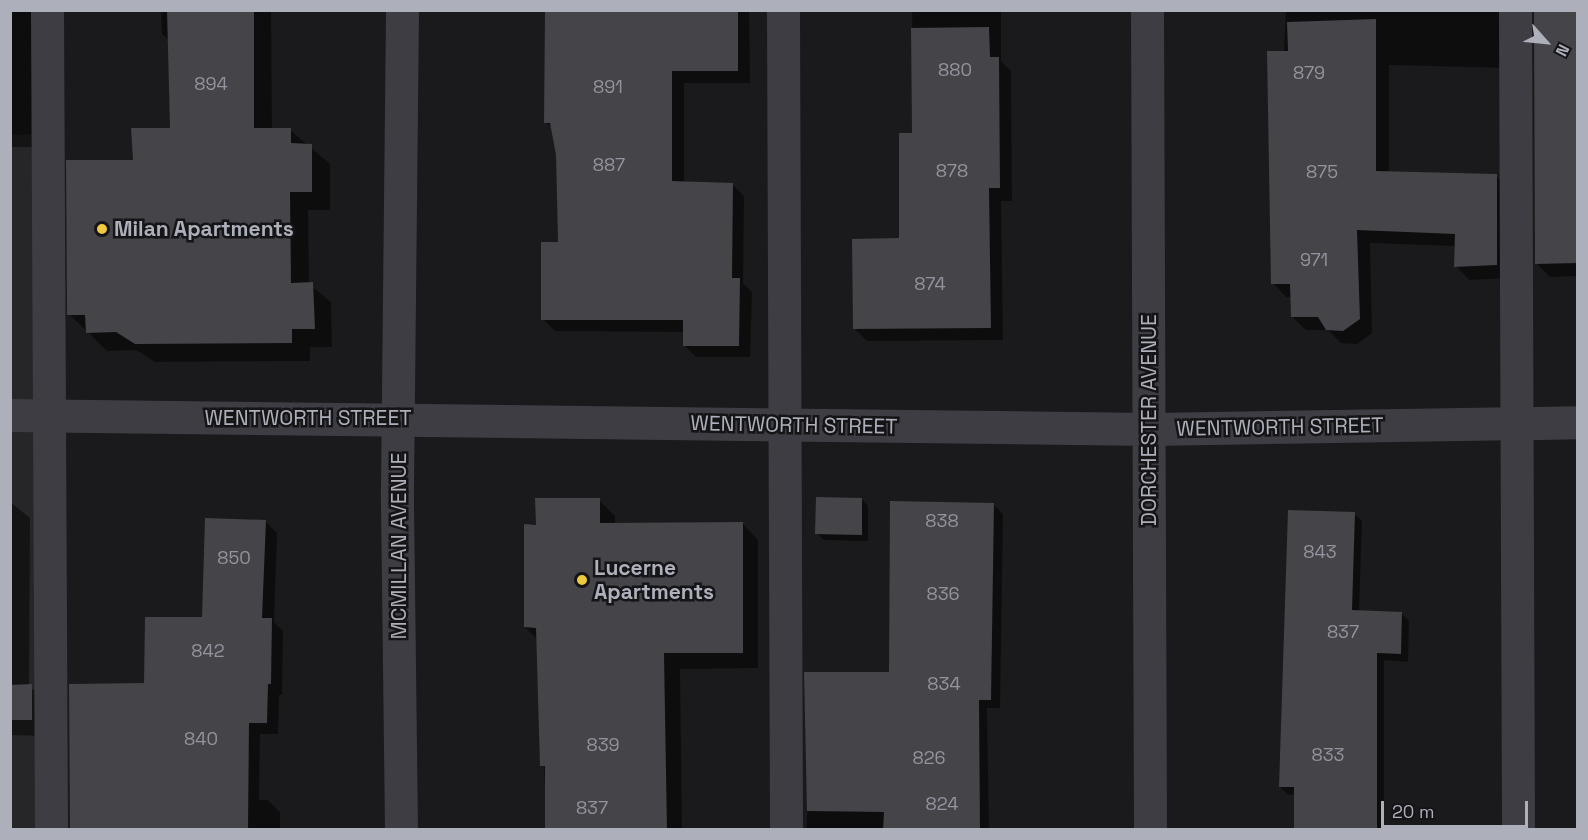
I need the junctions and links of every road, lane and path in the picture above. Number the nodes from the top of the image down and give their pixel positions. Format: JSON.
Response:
{"nodes":[{"id":1,"x":47,"y":10,"type":"edge"},
{"id":2,"x":402,"y":10,"type":"edge"},
{"id":3,"x":783,"y":10,"type":"edge"},
{"id":4,"x":1147,"y":10,"type":"edge"},
{"id":5,"x":1515,"y":10,"type":"edge"},
{"id":6,"x":51,"y":414,"type":"junction"},
{"id":7,"x":10,"y":415,"type":"edge"},
{"id":8,"x":400,"y":418,"type":"junction"},
{"id":9,"x":1578,"y":422,"type":"edge"},
{"id":10,"x":1515,"y":424,"type":"junction"},
{"id":11,"x":785,"y":425,"type":"junction"},
{"id":12,"x":1150,"y":429,"type":"junction"},
{"id":13,"x":51,"y":830,"type":"edge"},
{"id":14,"x":401,"y":830,"type":"edge"},
{"id":15,"x":786,"y":830,"type":"edge"},
{"id":16,"x":1150,"y":830,"type":"edge"},
{"id":17,"x":1518,"y":830,"type":"edge"}],
"edges":[{"from":1,"to":6,"type":"street"},
{"from":2,"to":8,"type":"street","name":"MCMILLAN AVENUE"},
{"from":3,"to":11,"type":"street"},
{"from":4,"to":12,"type":"street","name":"DORCHESTER AVENUE"},
{"from":5,"to":10,"type":"street"},
{"from":6,"to":7,"type":"street","name":"WENTWORTH STREET"},
{"from":6,"to":8,"type":"street","name":"WENTWORTH STREET"},
{"from":6,"to":13,"type":"street"},
{"from":8,"to":11,"type":"street","name":"WENTWORTH STREET"},
{"from":8,"to":14,"type":"street","name":"MCMILLAN AVENUE"},
{"from":9,"to":10,"type":"street","name":"WENTWORTH STREET"},
{"from":10,"to":12,"type":"street","name":"WENTWORTH STREET"},
{"from":10,"to":17,"type":"street"},
{"from":11,"to":12,"type":"street","name":"WENTWORTH STREET"},
{"from":11,"to":15,"type":"street"},
{"from":12,"to":16,"type":"street","name":"DORCHESTER AVENUE"}]}
